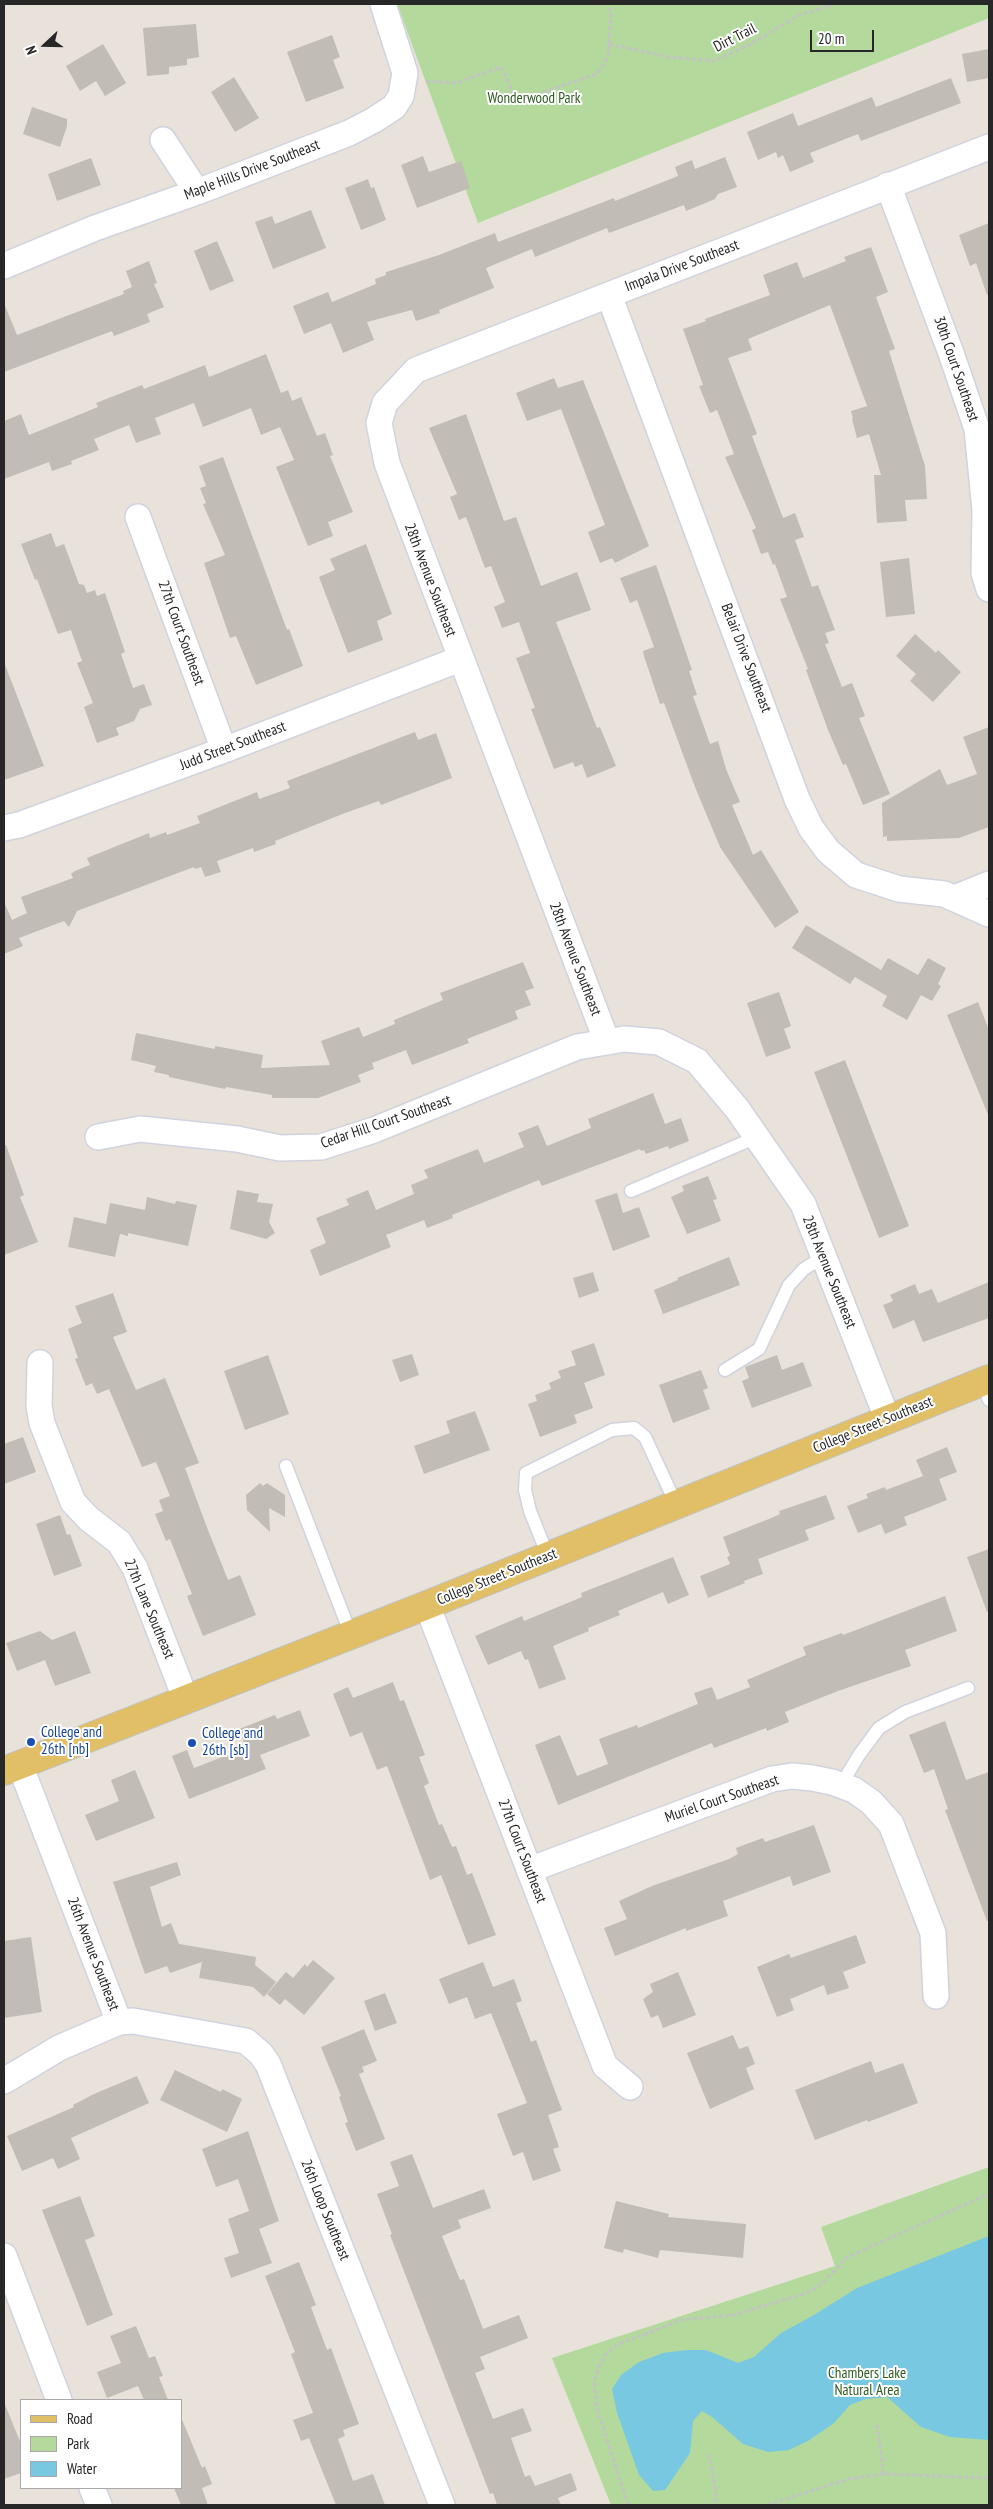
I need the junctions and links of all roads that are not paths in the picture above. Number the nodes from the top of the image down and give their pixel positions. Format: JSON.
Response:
{"nodes":[{"id":1,"x":383,"y":4,"type":"edge"},
{"id":2,"x":163,"y":140,"type":"dead end"},
{"id":3,"x":989,"y":147,"type":"edge"},
{"id":4,"x":888,"y":185,"type":"junction"},
{"id":5,"x":197,"y":192,"type":"junction"},
{"id":6,"x":4,"y":266,"type":"edge"},
{"id":7,"x":609,"y":295,"type":"junction"},
{"id":8,"x":385,"y":402,"type":"joint"},
{"id":9,"x":138,"y":517,"type":"dead end"},
{"id":10,"x":989,"y":589,"type":"edge"},
{"id":11,"x":460,"y":659,"type":"junction"},
{"id":12,"x":224,"y":750,"type":"junction"},
{"id":13,"x":4,"y":828,"type":"edge"},
{"id":14,"x":989,"y":884,"type":"edge"},
{"id":15,"x":954,"y":898,"type":"junction"},
{"id":16,"x":989,"y":914,"type":"edge"},
{"id":17,"x":607,"y":1042,"type":"junction"},
{"id":18,"x":98,"y":1137,"type":"dead end"},
{"id":19,"x":757,"y":1137,"type":"junction"},
{"id":20,"x":631,"y":1191,"type":"dead end"},
{"id":21,"x":824,"y":1257,"type":"junction"},
{"id":22,"x":40,"y":1363,"type":"dead end"},
{"id":23,"x":725,"y":1370,"type":"dead end"},
{"id":24,"x":987,"y":1386,"type":"edge"},
{"id":25,"x":887,"y":1418,"type":"junction"},
{"id":26,"x":286,"y":1466,"type":"dead end"},
{"id":27,"x":676,"y":1504,"type":"junction"},
{"id":28,"x":548,"y":1556,"type":"junction"},
{"id":29,"x":427,"y":1605,"type":"junction"},
{"id":30,"x":351,"y":1635,"type":"junction"},
{"id":31,"x":968,"y":1688,"type":"dead end"},
{"id":32,"x":186,"y":1700,"type":"junction"},
{"id":33,"x":12,"y":1768,"type":"edge"},
{"id":34,"x":841,"y":1786,"type":"junction"},
{"id":35,"x":530,"y":1870,"type":"junction"},
{"id":36,"x":936,"y":1996,"type":"dead end"},
{"id":37,"x":120,"y":2022,"type":"junction"},
{"id":38,"x":4,"y":2081,"type":"edge"},
{"id":39,"x":630,"y":2087,"type":"dead end"},
{"id":40,"x":4,"y":2256,"type":"edge"},
{"id":41,"x":59,"y":2399,"type":"edge"},
{"id":42,"x":92,"y":2489,"type":"edge"},
{"id":43,"x":99,"y":2505,"type":"edge"},
{"id":44,"x":442,"y":2505,"type":"edge"}],
"edges":[{"from":1,"to":5,"type":"street","name":"Maple Hills Drive Southeast"},
{"from":2,"to":5,"type":"street"},
{"from":3,"to":4,"type":"street","name":"Impala Drive Southeast"},
{"from":4,"to":7,"type":"street","name":"Impala Drive Southeast"},
{"from":4,"to":10,"type":"street","name":"30th Court Southeast"},
{"from":5,"to":6,"type":"street","name":"Maple Hills Drive Southeast"},
{"from":7,"to":8,"type":"street","name":"Impala Drive Southeast"},
{"from":7,"to":15,"type":"street","name":"Belair Drive Southeast"},
{"from":8,"to":11,"type":"street","name":"28th Avenue Southeast"},
{"from":9,"to":12,"type":"street","name":"27th Court Southeast"},
{"from":11,"to":12,"type":"street","name":"Judd Street Southeast"},
{"from":11,"to":17,"type":"street","name":"28th Avenue Southeast"},
{"from":12,"to":13,"type":"street","name":"Judd Street Southeast"},
{"from":14,"to":15,"type":"street"},
{"from":15,"to":16,"type":"street","name":"Belair Drive Southeast"},
{"from":17,"to":18,"type":"street","name":"Cedar Hill Court Southeast"},
{"from":17,"to":19,"type":"street","name":"28th Avenue Southeast"},
{"from":19,"to":20,"type":"lane"},
{"from":19,"to":21,"type":"street","name":"28th Avenue Southeast"},
{"from":21,"to":23,"type":"lane"},
{"from":21,"to":25,"type":"street","name":"28th Avenue Southeast"},
{"from":22,"to":32,"type":"street","name":"27th Lane Southeast"},
{"from":24,"to":25,"type":"main road","name":"College Street Southeast"},
{"from":25,"to":27,"type":"main road","name":"College Street Southeast"},
{"from":26,"to":30,"type":"lane"},
{"from":27,"to":28,"type":"main road","name":"College Street Southeast"},
{"from":27,"to":28,"type":"lane"},
{"from":28,"to":29,"type":"main road","name":"College Street Southeast"},
{"from":29,"to":30,"type":"main road","name":"College Street Southeast"},
{"from":29,"to":35,"type":"street","name":"27th Court Southeast"},
{"from":30,"to":32,"type":"main road","name":"College Street Southeast"},
{"from":31,"to":34,"type":"lane"},
{"from":32,"to":33,"type":"main road","name":"College Street Southeast"},
{"from":33,"to":37,"type":"street","name":"26th Avenue Southeast"},
{"from":34,"to":35,"type":"street","name":"Muriel Court Southeast"},
{"from":34,"to":36,"type":"street","name":"Muriel Court Southeast"},
{"from":35,"to":39,"type":"street","name":"27th Court Southeast"},
{"from":37,"to":38,"type":"street","name":"26th Avenue Southeast"},
{"from":37,"to":44,"type":"street","name":"26th Loop Southeast"},
{"from":40,"to":41,"type":"street"},
{"from":42,"to":43,"type":"street"}]}
